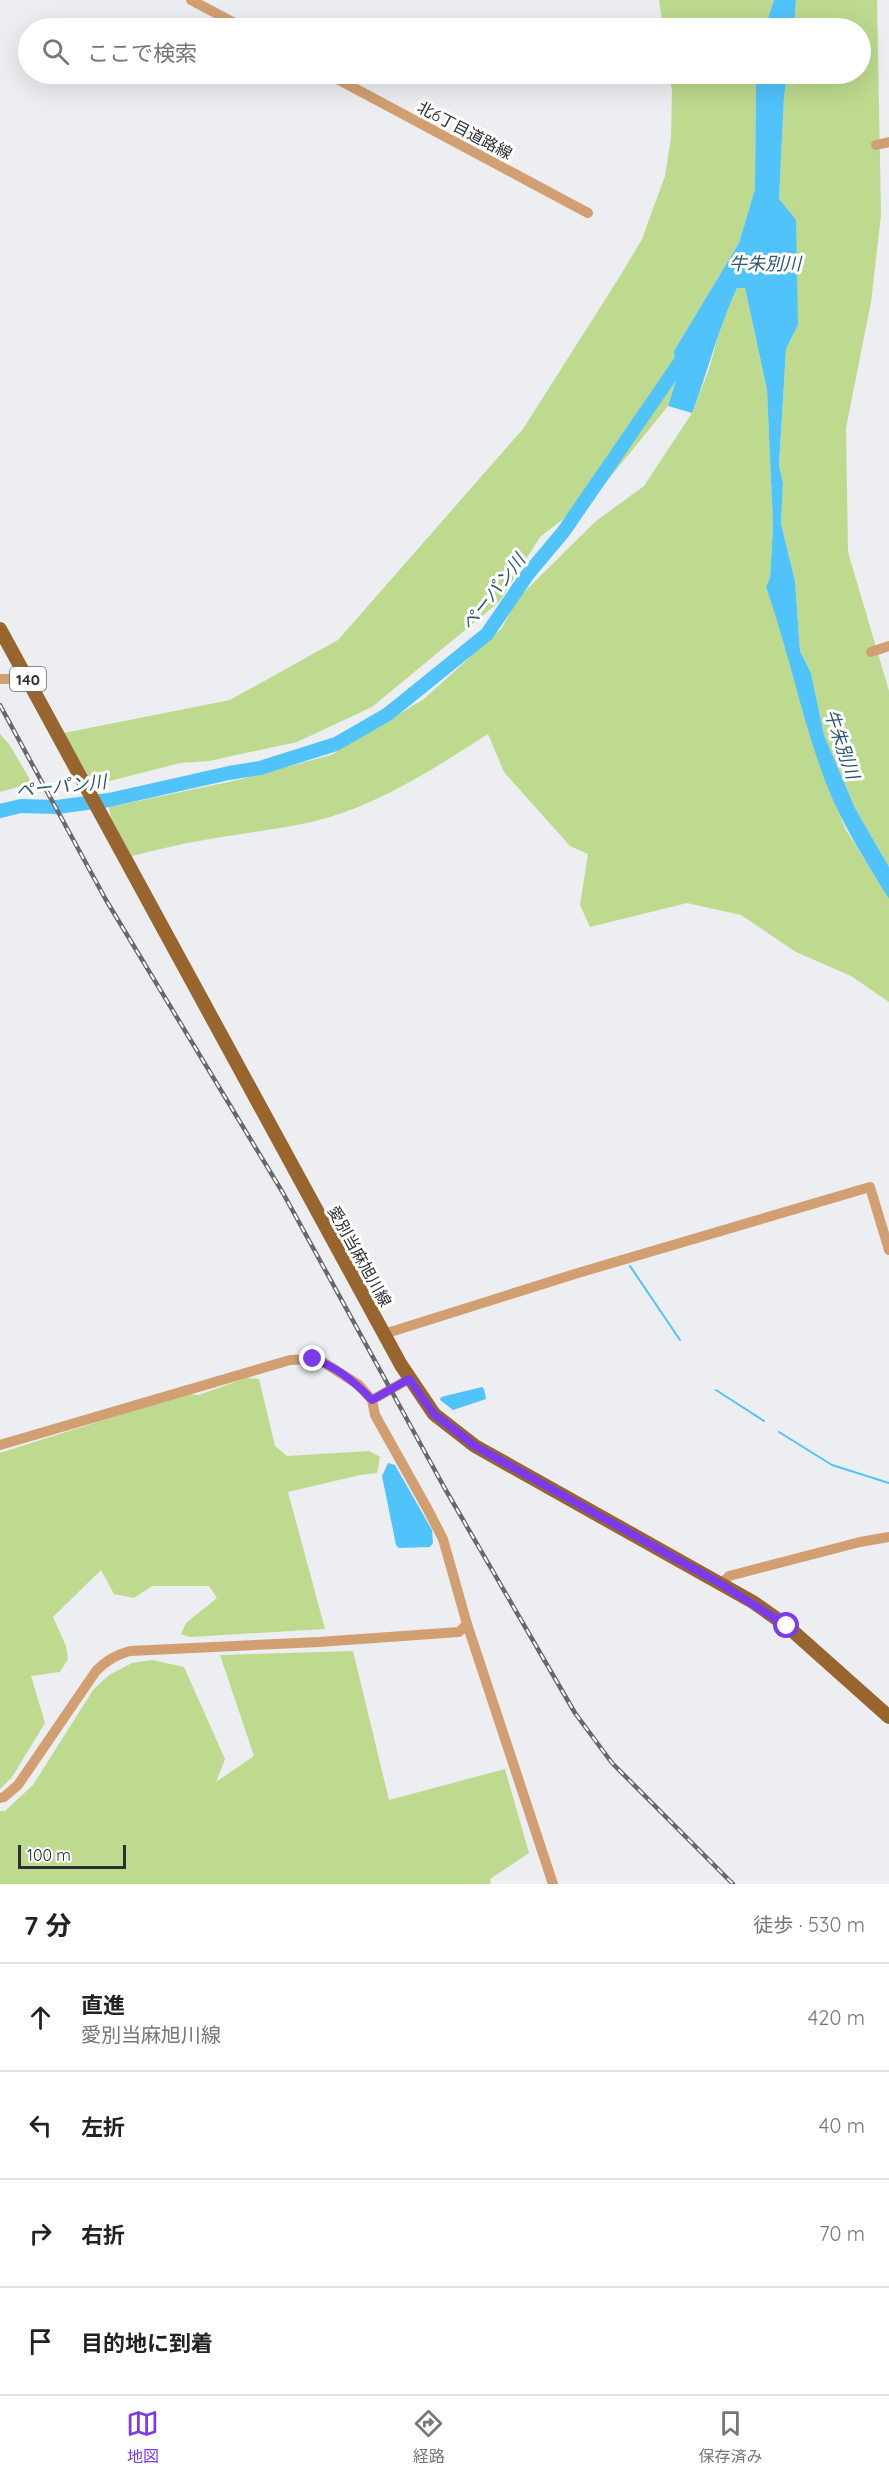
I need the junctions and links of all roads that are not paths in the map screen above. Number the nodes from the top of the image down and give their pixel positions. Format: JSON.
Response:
{"nodes":[{"id":1,"x":191,"y":0,"type":"edge"},
{"id":2,"x":225,"y":18,"type":"edge"},
{"id":3,"x":347,"y":84,"type":"edge"},
{"id":4,"x":889,"y":142,"type":"edge"},
{"id":5,"x":876,"y":145,"type":"dead end"},
{"id":6,"x":588,"y":213,"type":"dead end"},
{"id":7,"x":0,"y":629,"type":"edge"},
{"id":8,"x":889,"y":646,"type":"edge"},
{"id":9,"x":871,"y":652,"type":"dead end"},
{"id":10,"x":0,"y":679,"type":"edge"},
{"id":11,"x":28,"y":679,"type":"junction"},
{"id":12,"x":889,"y":1250,"type":"edge"},
{"id":13,"x":384,"y":1334,"type":"junction"},
{"id":14,"x":409,"y":1379,"type":"junction"},
{"id":15,"x":372,"y":1400,"type":"junction"},
{"id":16,"x":0,"y":1445,"type":"edge"},
{"id":17,"x":889,"y":1537,"type":"edge"},
{"id":18,"x":721,"y":1584,"type":"junction"},
{"id":19,"x":467,"y":1624,"type":"junction"},
{"id":20,"x":889,"y":1717,"type":"edge"},
{"id":21,"x":0,"y":1798,"type":"edge"},
{"id":22,"x":553,"y":1884,"type":"edge"}],
"edges":[{"from":1,"to":2,"type":"street"},
{"from":3,"to":6,"type":"street","name":"北6丁目道路線"},
{"from":4,"to":5,"type":"street"},
{"from":7,"to":11,"type":"main road","name":"愛別当麻旭川線","number":"140"},
{"from":8,"to":9,"type":"street"},
{"from":10,"to":11,"type":"street"},
{"from":11,"to":13,"type":"main road","name":"愛別当麻旭川線","number":"140"},
{"from":12,"to":13,"type":"street"},
{"from":13,"to":14,"type":"main road","name":"愛別当麻旭川線","number":"140"},
{"from":14,"to":15,"type":"street"},
{"from":14,"to":18,"type":"main road","name":"愛別当麻旭川線","number":"140"},
{"from":15,"to":16,"type":"street"},
{"from":15,"to":19,"type":"street"},
{"from":17,"to":18,"type":"street"},
{"from":18,"to":20,"type":"main road","name":"愛別当麻旭川線","number":"140"},
{"from":19,"to":21,"type":"street"},
{"from":19,"to":22,"type":"street"}]}
